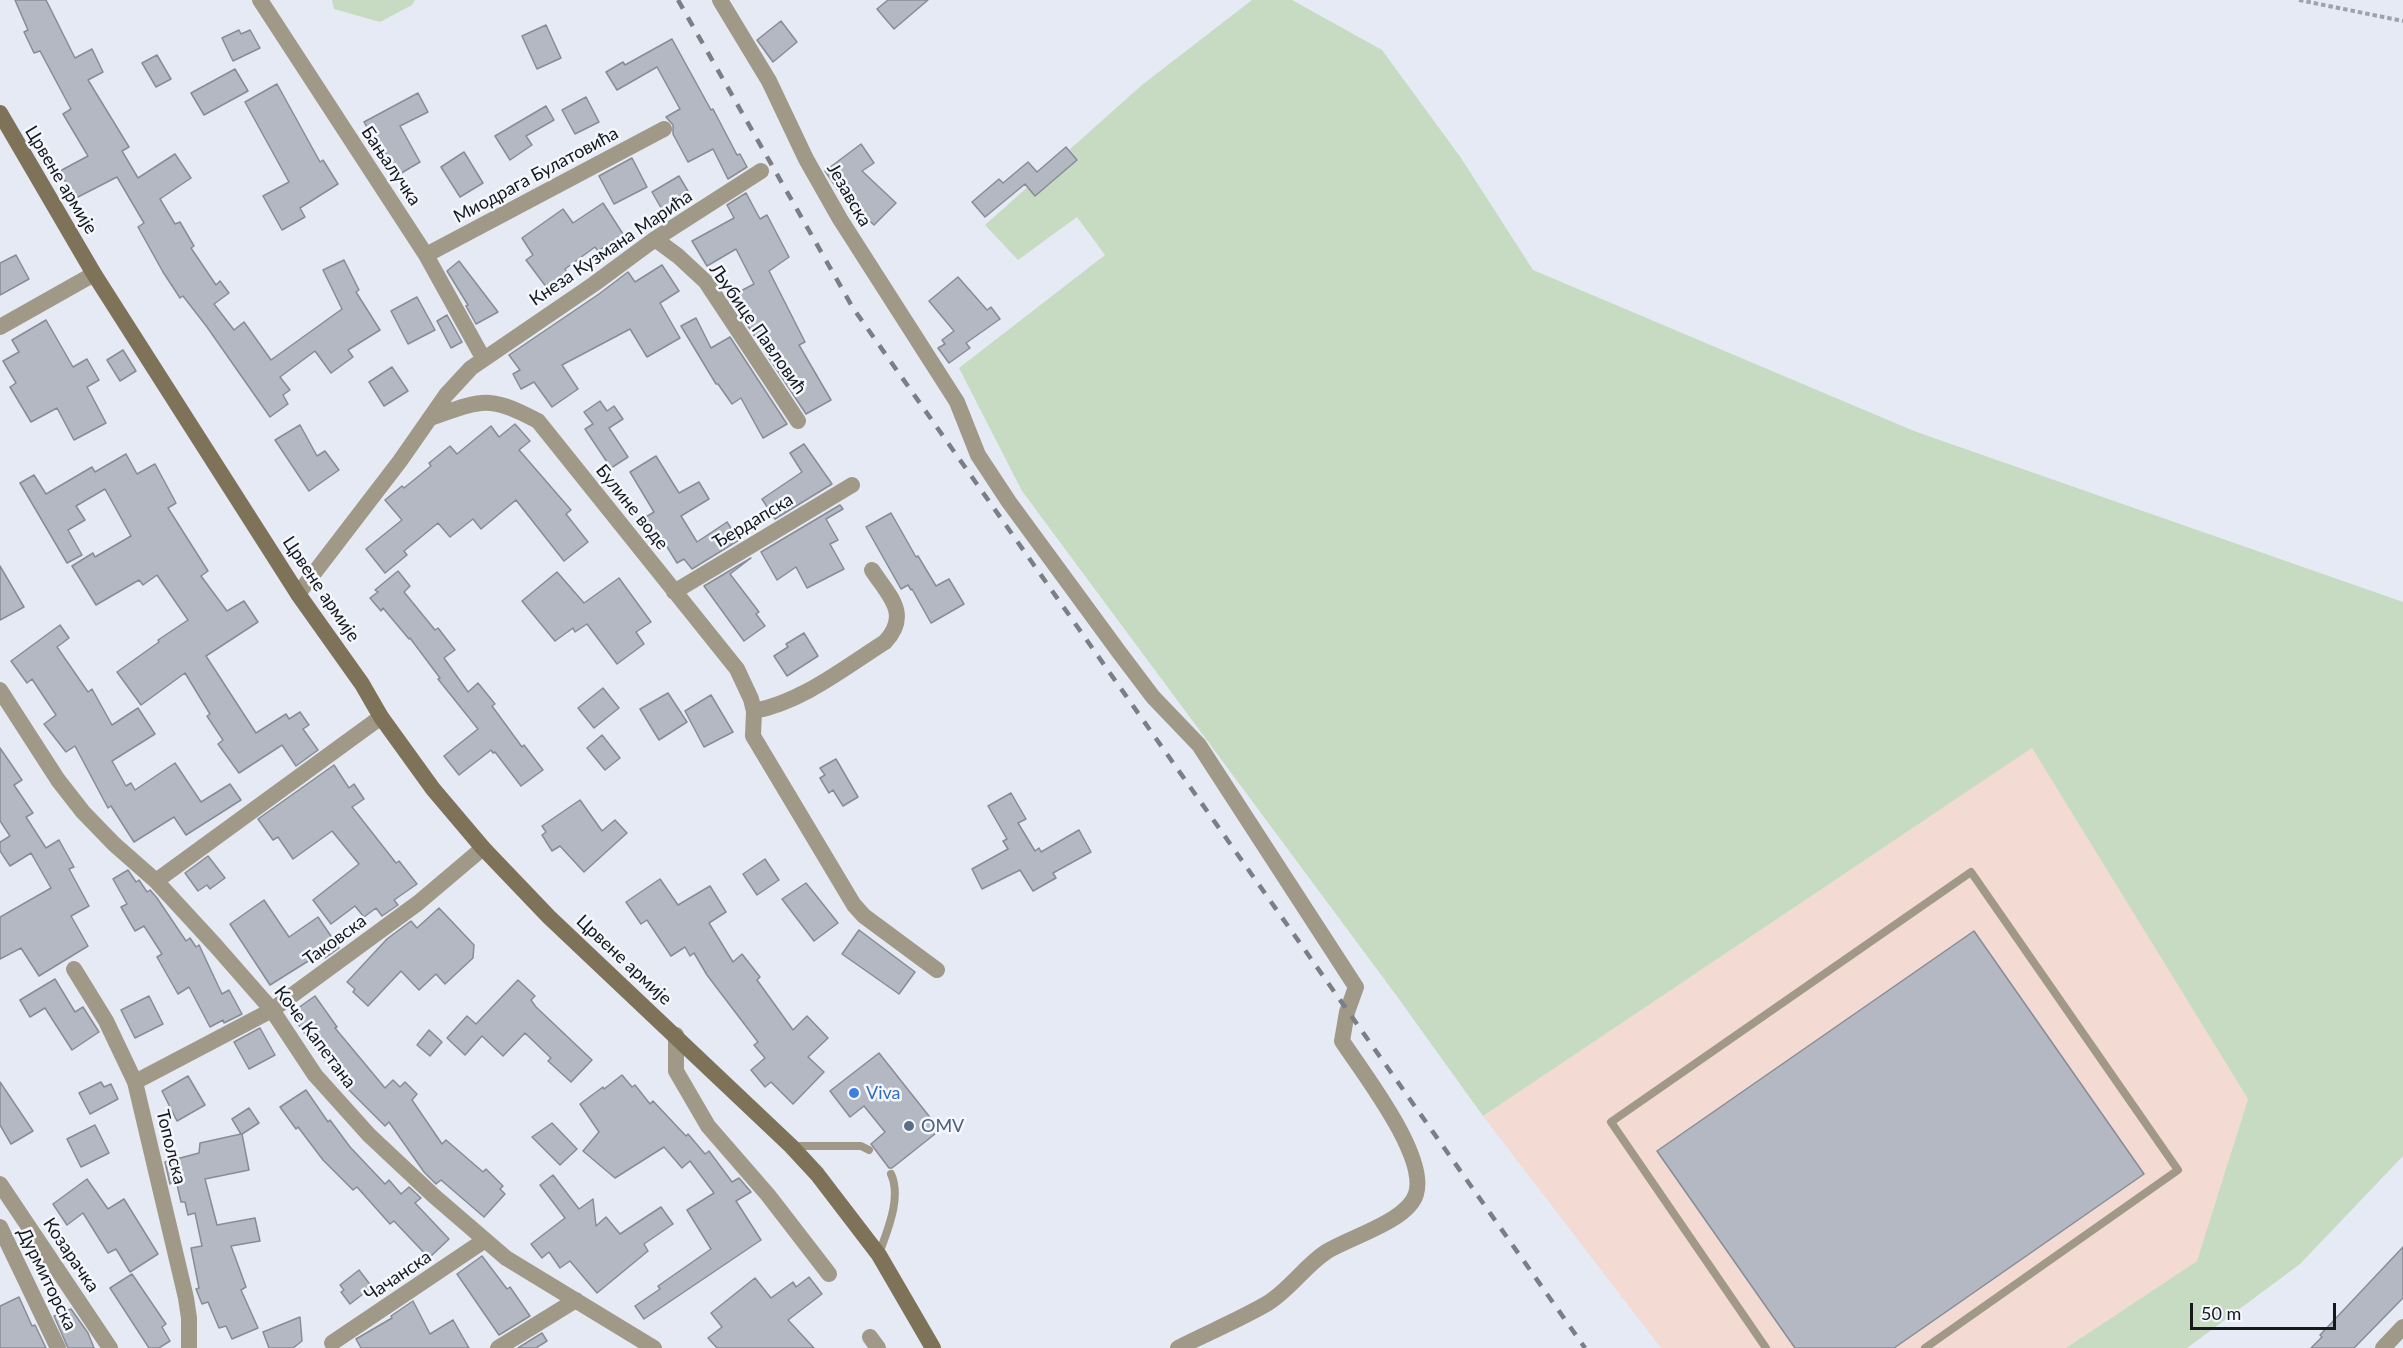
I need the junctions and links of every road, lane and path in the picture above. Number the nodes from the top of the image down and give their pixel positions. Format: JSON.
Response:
{"nodes":[{"id":1,"x":260,"y":0,"type":"edge"},
{"id":2,"x":720,"y":0,"type":"edge"},
{"id":3,"x":2299,"y":0,"type":"edge"},
{"id":4,"x":2403,"y":21,"type":"edge"},
{"id":5,"x":0,"y":113,"type":"edge"},
{"id":6,"x":664,"y":129,"type":"dead end"},
{"id":7,"x":761,"y":171,"type":"dead end"},
{"id":8,"x":655,"y":238,"type":"junction"},
{"id":9,"x":426,"y":255,"type":"junction"},
{"id":10,"x":94,"y":274,"type":"junction"},
{"id":11,"x":0,"y":327,"type":"edge"},
{"id":12,"x":483,"y":358,"type":"junction"},
{"id":13,"x":430,"y":418,"type":"junction"},
{"id":14,"x":798,"y":422,"type":"dead end"},
{"id":15,"x":852,"y":484,"type":"dead end"},
{"id":16,"x":872,"y":570,"type":"dead end"},
{"id":17,"x":674,"y":591,"type":"junction"},
{"id":18,"x":298,"y":594,"type":"junction"},
{"id":19,"x":0,"y":690,"type":"edge"},
{"id":20,"x":754,"y":711,"type":"junction"},
{"id":21,"x":381,"y":717,"type":"junction"},
{"id":22,"x":483,"y":848,"type":"junction"},
{"id":23,"x":156,"y":881,"type":"junction"},
{"id":24,"x":74,"y":969,"type":"dead end"},
{"id":25,"x":937,"y":970,"type":"dead end"},
{"id":26,"x":272,"y":1010,"type":"junction"},
{"id":27,"x":676,"y":1035,"type":"junction"},
{"id":28,"x":135,"y":1082,"type":"junction"},
{"id":29,"x":791,"y":1146,"type":"junction"},
{"id":30,"x":869,"y":1150,"type":"dead end"},
{"id":31,"x":891,"y":1174,"type":"dead end"},
{"id":32,"x":0,"y":1184,"type":"edge"},
{"id":33,"x":0,"y":1227,"type":"edge"},
{"id":34,"x":485,"y":1240,"type":"junction"},
{"id":35,"x":879,"y":1255,"type":"junction"},
{"id":36,"x":829,"y":1274,"type":"dead end"},
{"id":37,"x":576,"y":1300,"type":"junction"},
{"id":38,"x":2403,"y":1327,"type":"edge"},
{"id":39,"x":332,"y":1343,"type":"dead end"},
{"id":40,"x":58,"y":1348,"type":"edge"},
{"id":41,"x":110,"y":1348,"type":"edge"},
{"id":42,"x":189,"y":1348,"type":"edge"},
{"id":43,"x":498,"y":1348,"type":"edge"},
{"id":44,"x":654,"y":1348,"type":"edge"},
{"id":45,"x":933,"y":1348,"type":"edge"},
{"id":46,"x":1178,"y":1348,"type":"edge"},
{"id":47,"x":1766,"y":1348,"type":"edge"},
{"id":48,"x":1925,"y":1348,"type":"edge"},
{"id":49,"x":2383,"y":1348,"type":"edge"}],
"edges":[{"from":1,"to":9,"type":"street","name":"Бањалучка"},
{"from":2,"to":46,"type":"street","name":"Језавска"},
{"from":3,"to":4,"type":"path"},
{"from":5,"to":10,"type":"main road","name":"Црвене армије"},
{"from":6,"to":9,"type":"street","name":"Миодрага Булатовића"},
{"from":7,"to":8,"type":"street","name":"Кнеза Кузмана Марића"},
{"from":8,"to":12,"type":"street","name":"Кнеза Кузмана Марића"},
{"from":8,"to":14,"type":"street","name":"Љубице Павловић"},
{"from":9,"to":12,"type":"street","name":"Бањалучка"},
{"from":10,"to":11,"type":"street"},
{"from":10,"to":18,"type":"main road","name":"Црвене армије"},
{"from":12,"to":13,"type":"street"},
{"from":13,"to":17,"type":"street","name":"Булине воде"},
{"from":13,"to":18,"type":"street"},
{"from":15,"to":17,"type":"street","name":"Ђердапска"},
{"from":16,"to":20,"type":"street"},
{"from":17,"to":20,"type":"street","name":"Булине воде"},
{"from":18,"to":21,"type":"main road","name":"Црвене армије"},
{"from":19,"to":23,"type":"street","name":"Коче Капетана"},
{"from":20,"to":25,"type":"street","name":"Булине воде"},
{"from":21,"to":22,"type":"main road","name":"Црвене армије"},
{"from":21,"to":23,"type":"street"},
{"from":22,"to":26,"type":"street","name":"Таковска"},
{"from":22,"to":27,"type":"main road","name":"Црвене армије"},
{"from":23,"to":26,"type":"street","name":"Коче Капетана"},
{"from":24,"to":28,"type":"street","name":"Тополска"},
{"from":26,"to":28,"type":"street","name":"Таковска"},
{"from":26,"to":34,"type":"street","name":"Коче Капетана"},
{"from":27,"to":29,"type":"main road","name":"Црвене армије"},
{"from":27,"to":36,"type":"street"},
{"from":28,"to":42,"type":"street","name":"Тополска"},
{"from":29,"to":30,"type":"lane"},
{"from":29,"to":35,"type":"main road","name":"Црвене армије"},
{"from":31,"to":35,"type":"lane"},
{"from":32,"to":41,"type":"street","name":"Козарачка"},
{"from":33,"to":40,"type":"street","name":"Дурмиторска"},
{"from":34,"to":37,"type":"street","name":"Коче Капетана"},
{"from":34,"to":39,"type":"street","name":"Чачанска"},
{"from":35,"to":45,"type":"main road","name":"Црвене армије"},
{"from":37,"to":43,"type":"street"},
{"from":37,"to":44,"type":"street","name":"Коче Капетана"},
{"from":38,"to":49,"type":"street"},
{"from":47,"to":48,"type":"lane"}]}
